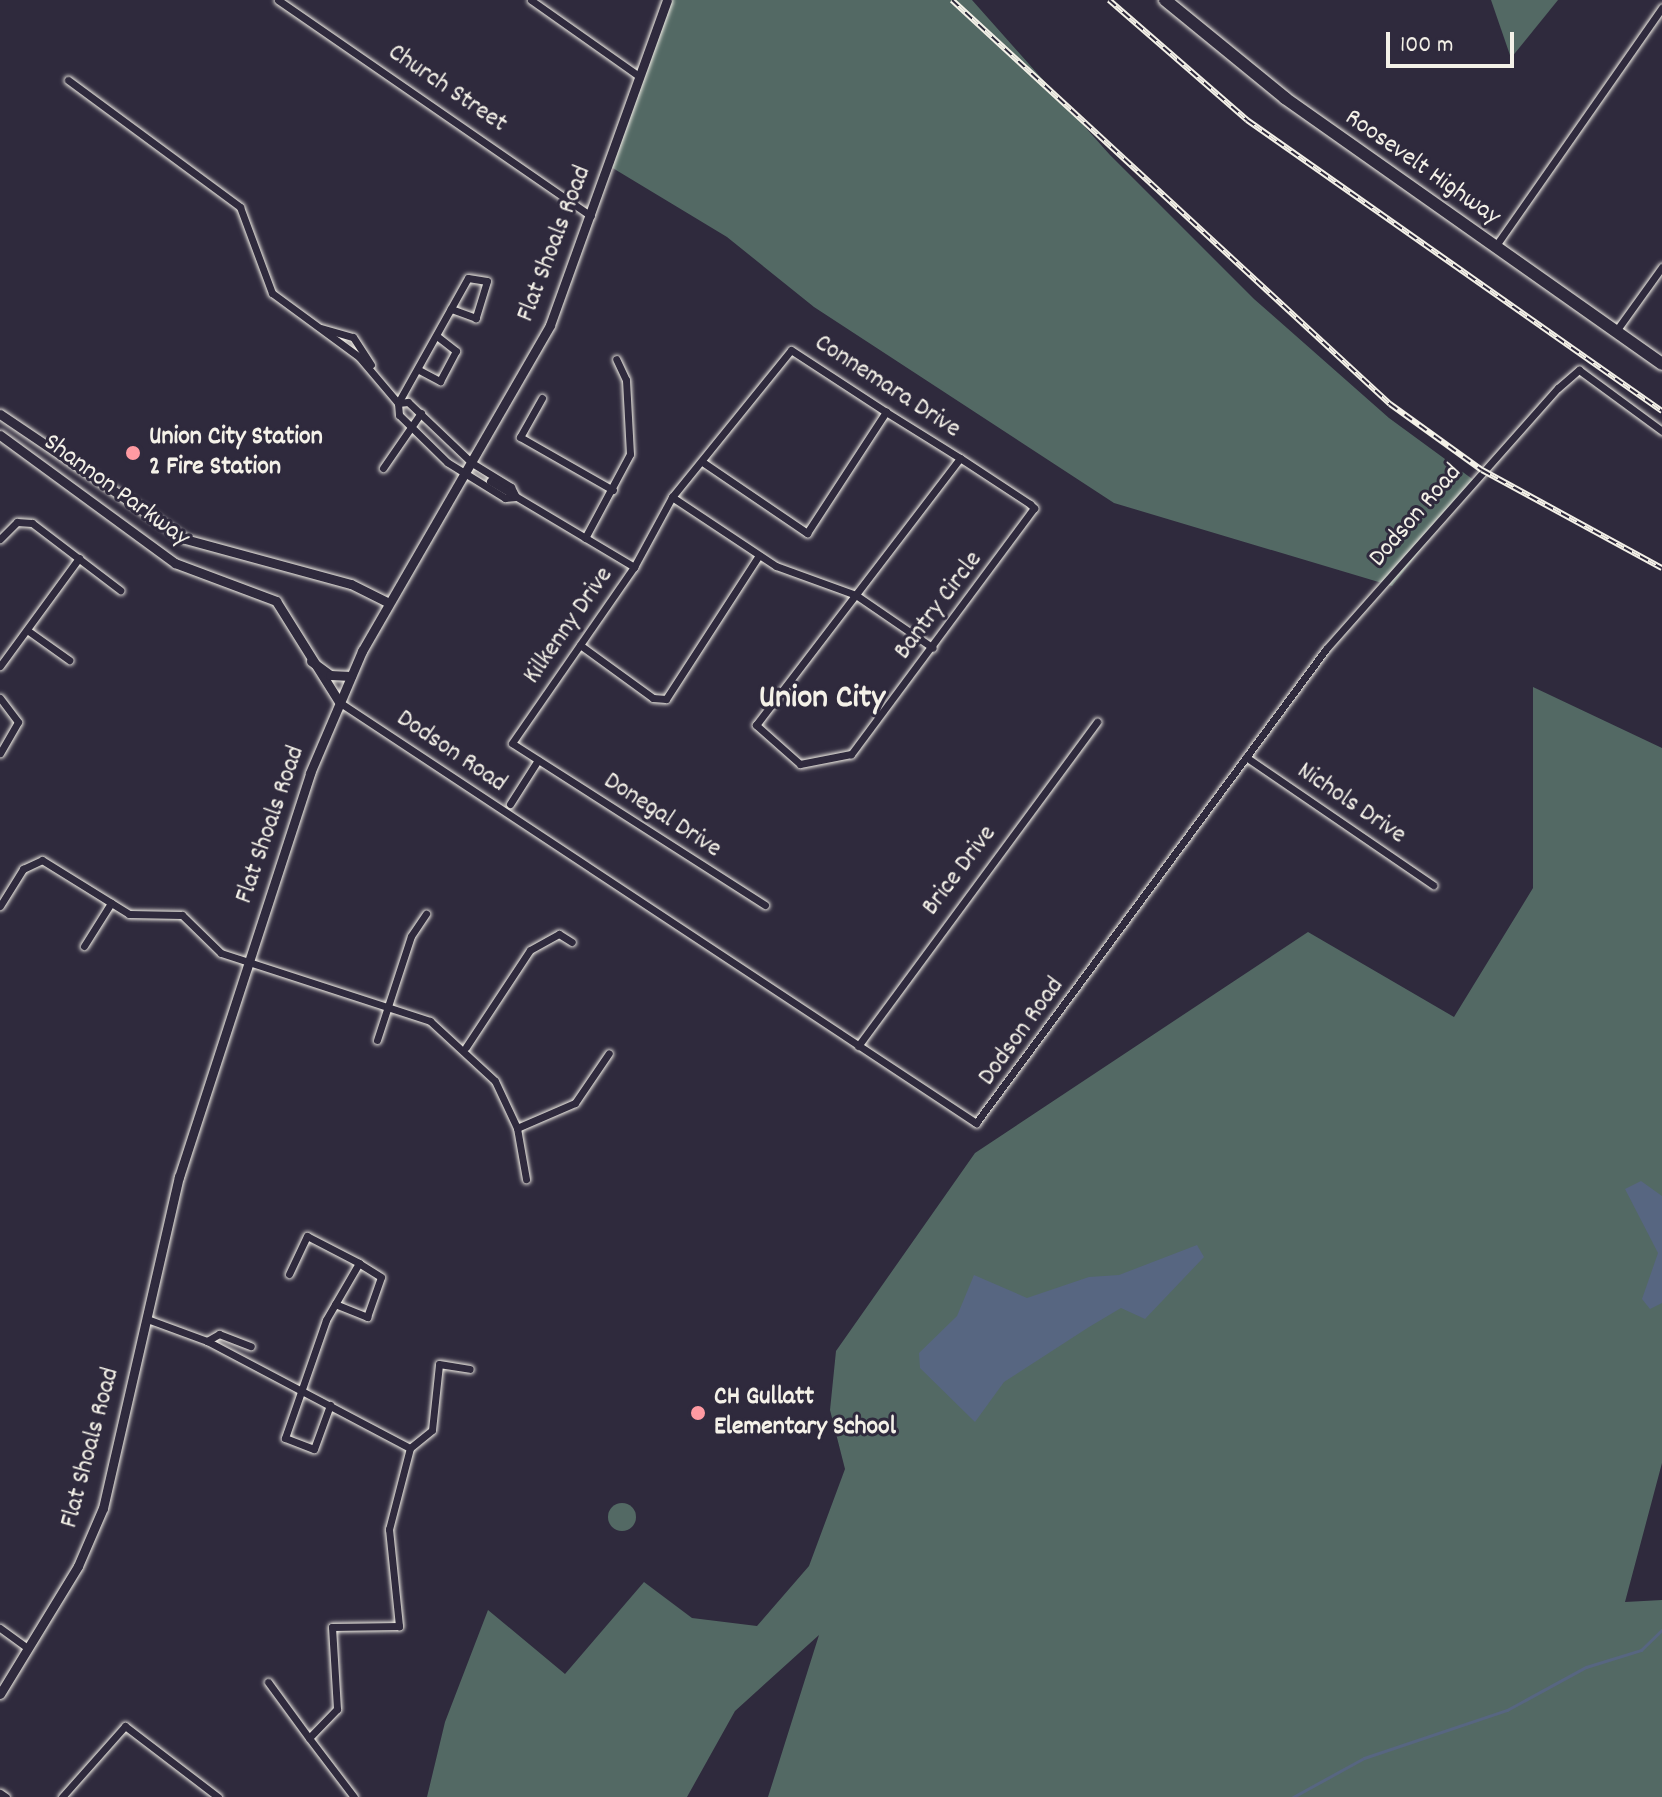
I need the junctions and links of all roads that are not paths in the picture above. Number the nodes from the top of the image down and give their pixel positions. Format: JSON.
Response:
{"nodes":[{"id":1,"x":278,"y":0,"type":"edge"},
{"id":2,"x":531,"y":0,"type":"edge"},
{"id":3,"x":667,"y":0,"type":"edge"},
{"id":4,"x":1165,"y":0,"type":"edge"},
{"id":5,"x":1662,"y":8,"type":"edge"},
{"id":6,"x":640,"y":77,"type":"junction"},
{"id":7,"x":68,"y":80,"type":"dead end"},
{"id":8,"x":591,"y":216,"type":"junction"},
{"id":9,"x":1495,"y":247,"type":"junction"},
{"id":10,"x":1662,"y":267,"type":"edge"},
{"id":11,"x":451,"y":309,"type":"junction"},
{"id":12,"x":1616,"y":331,"type":"junction"},
{"id":13,"x":437,"y":336,"type":"junction"},
{"id":14,"x":616,"y":359,"type":"dead end"},
{"id":15,"x":1662,"y":364,"type":"edge"},
{"id":16,"x":419,"y":370,"type":"junction"},
{"id":17,"x":542,"y":398,"type":"dead end"},
{"id":18,"x":398,"y":403,"type":"junction"},
{"id":19,"x":886,"y":412,"type":"junction"},
{"id":20,"x":421,"y":413,"type":"junction"},
{"id":21,"x":0,"y":414,"type":"edge"},
{"id":22,"x":412,"y":425,"type":"junction"},
{"id":23,"x":1662,"y":431,"type":"edge"},
{"id":24,"x":0,"y":435,"type":"edge"},
{"id":25,"x":960,"y":458,"type":"junction"},
{"id":26,"x":472,"y":463,"type":"junction"},
{"id":27,"x":704,"y":463,"type":"junction"},
{"id":28,"x":383,"y":468,"type":"dead end"},
{"id":29,"x":464,"y":476,"type":"junction"},
{"id":30,"x":489,"y":481,"type":"junction"},
{"id":31,"x":613,"y":490,"type":"junction"},
{"id":32,"x":516,"y":497,"type":"junction"},
{"id":33,"x":672,"y":497,"type":"junction"},
{"id":34,"x":585,"y":538,"type":"junction"},
{"id":35,"x":0,"y":539,"type":"edge"},
{"id":36,"x":759,"y":555,"type":"junction"},
{"id":37,"x":79,"y":558,"type":"junction"},
{"id":38,"x":634,"y":567,"type":"junction"},
{"id":39,"x":120,"y":590,"type":"dead end"},
{"id":40,"x":856,"y":595,"type":"junction"},
{"id":41,"x":389,"y":603,"type":"junction"},
{"id":42,"x":27,"y":630,"type":"junction"},
{"id":43,"x":580,"y":645,"type":"junction"},
{"id":44,"x":933,"y":648,"type":"junction"},
{"id":45,"x":308,"y":659,"type":"junction"},
{"id":46,"x":69,"y":660,"type":"dead end"},
{"id":47,"x":0,"y":666,"type":"edge"},
{"id":48,"x":351,"y":676,"type":"junction"},
{"id":49,"x":0,"y":698,"type":"edge"},
{"id":50,"x":339,"y":702,"type":"junction"},
{"id":51,"x":1097,"y":722,"type":"dead end"},
{"id":52,"x":0,"y":753,"type":"edge"},
{"id":53,"x":1246,"y":757,"type":"junction"},
{"id":54,"x":538,"y":760,"type":"junction"},
{"id":55,"x":510,"y":804,"type":"dead end"},
{"id":56,"x":1433,"y":885,"type":"dead end"},
{"id":57,"x":111,"y":903,"type":"junction"},
{"id":58,"x":765,"y":905,"type":"dead end"},
{"id":59,"x":0,"y":906,"type":"edge"},
{"id":60,"x":426,"y":914,"type":"dead end"},
{"id":61,"x":572,"y":942,"type":"dead end"},
{"id":62,"x":84,"y":946,"type":"dead end"},
{"id":63,"x":248,"y":962,"type":"junction"},
{"id":64,"x":389,"y":1003,"type":"junction"},
{"id":65,"x":377,"y":1040,"type":"dead end"},
{"id":66,"x":858,"y":1046,"type":"junction"},
{"id":67,"x":466,"y":1047,"type":"junction"},
{"id":68,"x":609,"y":1053,"type":"dead end"},
{"id":69,"x":517,"y":1128,"type":"junction"},
{"id":70,"x":526,"y":1179,"type":"dead end"},
{"id":71,"x":359,"y":1263,"type":"junction"},
{"id":72,"x":289,"y":1274,"type":"dead end"},
{"id":73,"x":335,"y":1304,"type":"junction"},
{"id":74,"x":147,"y":1319,"type":"junction"},
{"id":75,"x":207,"y":1341,"type":"junction"},
{"id":76,"x":251,"y":1346,"type":"dead end"},
{"id":77,"x":470,"y":1369,"type":"dead end"},
{"id":78,"x":301,"y":1391,"type":"junction"},
{"id":79,"x":330,"y":1405,"type":"junction"},
{"id":80,"x":410,"y":1448,"type":"junction"},
{"id":81,"x":0,"y":1628,"type":"edge"},
{"id":82,"x":28,"y":1648,"type":"junction"},
{"id":83,"x":268,"y":1682,"type":"dead end"},
{"id":84,"x":0,"y":1694,"type":"edge"},
{"id":85,"x":309,"y":1738,"type":"junction"},
{"id":86,"x":0,"y":1793,"type":"edge"},
{"id":87,"x":6,"y":1797,"type":"edge"},
{"id":88,"x":62,"y":1797,"type":"edge"},
{"id":89,"x":218,"y":1797,"type":"edge"},
{"id":90,"x":354,"y":1797,"type":"edge"}],
"edges":[{"from":1,"to":8,"type":"street","name":"Church Street"},
{"from":2,"to":6,"type":"street"},
{"from":3,"to":6,"type":"street","name":"Flat Shoals Road"},
{"from":4,"to":9,"type":"main road","name":"Roosevelt Highway"},
{"from":5,"to":9,"type":"street"},
{"from":6,"to":8,"type":"street","name":"Flat Shoals Road"},
{"from":7,"to":18,"type":"street"},
{"from":8,"to":26,"type":"street","name":"Flat Shoals Road"},
{"from":9,"to":12,"type":"main road","name":"Roosevelt Highway"},
{"from":10,"to":12,"type":"street"},
{"from":11,"to":11,"type":"street"},
{"from":11,"to":13,"type":"street"},
{"from":12,"to":15,"type":"main road","name":"Roosevelt Highway"},
{"from":13,"to":16,"type":"street"},
{"from":13,"to":16,"type":"street"},
{"from":14,"to":31,"type":"street"},
{"from":16,"to":18,"type":"street"},
{"from":17,"to":31,"type":"street"},
{"from":18,"to":20,"type":"street"},
{"from":18,"to":22,"type":"street"},
{"from":19,"to":25,"type":"street","name":"Connemara Drive"},
{"from":19,"to":27,"type":"street","name":"Connemara Drive"},
{"from":19,"to":27,"type":"street"},
{"from":20,"to":22,"type":"street"},
{"from":20,"to":26,"type":"street"},
{"from":21,"to":41,"type":"street","name":"Shannon Parkway"},
{"from":22,"to":28,"type":"street"},
{"from":22,"to":29,"type":"street"},
{"from":23,"to":53,"type":"street","name":"Dodson Road"},
{"from":24,"to":45,"type":"street","name":"Shannon Parkway"},
{"from":25,"to":40,"type":"street","name":"Bantry Circle"},
{"from":25,"to":44,"type":"street","name":"Bantry Circle"},
{"from":26,"to":29,"type":"street","name":"Flat Shoals Road"},
{"from":26,"to":30,"type":"street"},
{"from":27,"to":33,"type":"street","name":"Kilkenny Drive"},
{"from":29,"to":30,"type":"street"},
{"from":29,"to":41,"type":"street","name":"Flat Shoals Road"},
{"from":30,"to":32,"type":"street"},
{"from":30,"to":32,"type":"street"},
{"from":31,"to":34,"type":"street"},
{"from":32,"to":34,"type":"street"},
{"from":33,"to":36,"type":"street"},
{"from":33,"to":38,"type":"street","name":"Kilkenny Drive"},
{"from":34,"to":38,"type":"street"},
{"from":35,"to":37,"type":"street"},
{"from":36,"to":40,"type":"street"},
{"from":36,"to":43,"type":"street"},
{"from":37,"to":39,"type":"street"},
{"from":37,"to":42,"type":"street"},
{"from":38,"to":43,"type":"street","name":"Kilkenny Drive"},
{"from":40,"to":44,"type":"street"},
{"from":40,"to":44,"type":"street","name":"Bantry Circle"},
{"from":41,"to":48,"type":"street","name":"Flat Shoals Road"},
{"from":42,"to":46,"type":"street"},
{"from":42,"to":47,"type":"street"},
{"from":43,"to":54,"type":"street","name":"Kilkenny Drive"},
{"from":45,"to":48,"type":"street"},
{"from":45,"to":50,"type":"street","name":"Shannon Parkway"},
{"from":48,"to":50,"type":"street","name":"Flat Shoals Road"},
{"from":49,"to":52,"type":"street"},
{"from":50,"to":63,"type":"street","name":"Flat Shoals Road"},
{"from":50,"to":66,"type":"street","name":"Dodson Road"},
{"from":51,"to":66,"type":"street","name":"Brice Drive"},
{"from":53,"to":56,"type":"street","name":"Nichols Drive"},
{"from":53,"to":66,"type":"street","name":"Dodson Road"},
{"from":54,"to":55,"type":"street"},
{"from":54,"to":58,"type":"street","name":"Donegal Drive"},
{"from":57,"to":59,"type":"street"},
{"from":57,"to":62,"type":"street"},
{"from":57,"to":63,"type":"street"},
{"from":60,"to":64,"type":"street"},
{"from":61,"to":67,"type":"street"},
{"from":63,"to":64,"type":"street"},
{"from":63,"to":74,"type":"street","name":"Flat Shoals Road"},
{"from":64,"to":65,"type":"street"},
{"from":64,"to":67,"type":"street"},
{"from":67,"to":69,"type":"street"},
{"from":68,"to":69,"type":"street"},
{"from":69,"to":70,"type":"street"},
{"from":71,"to":72,"type":"street"},
{"from":71,"to":73,"type":"street"},
{"from":71,"to":73,"type":"street"},
{"from":73,"to":78,"type":"street"},
{"from":74,"to":75,"type":"street"},
{"from":74,"to":82,"type":"street","name":"Flat Shoals Road"},
{"from":75,"to":76,"type":"street"},
{"from":75,"to":78,"type":"street"},
{"from":77,"to":80,"type":"street"},
{"from":78,"to":79,"type":"street"},
{"from":78,"to":79,"type":"street"},
{"from":79,"to":80,"type":"street"},
{"from":80,"to":85,"type":"street"},
{"from":81,"to":82,"type":"street"},
{"from":82,"to":84,"type":"street","name":"Flat Shoals Road"},
{"from":83,"to":85,"type":"street"},
{"from":85,"to":90,"type":"street"},
{"from":86,"to":87,"type":"street"},
{"from":88,"to":89,"type":"street"}]}
